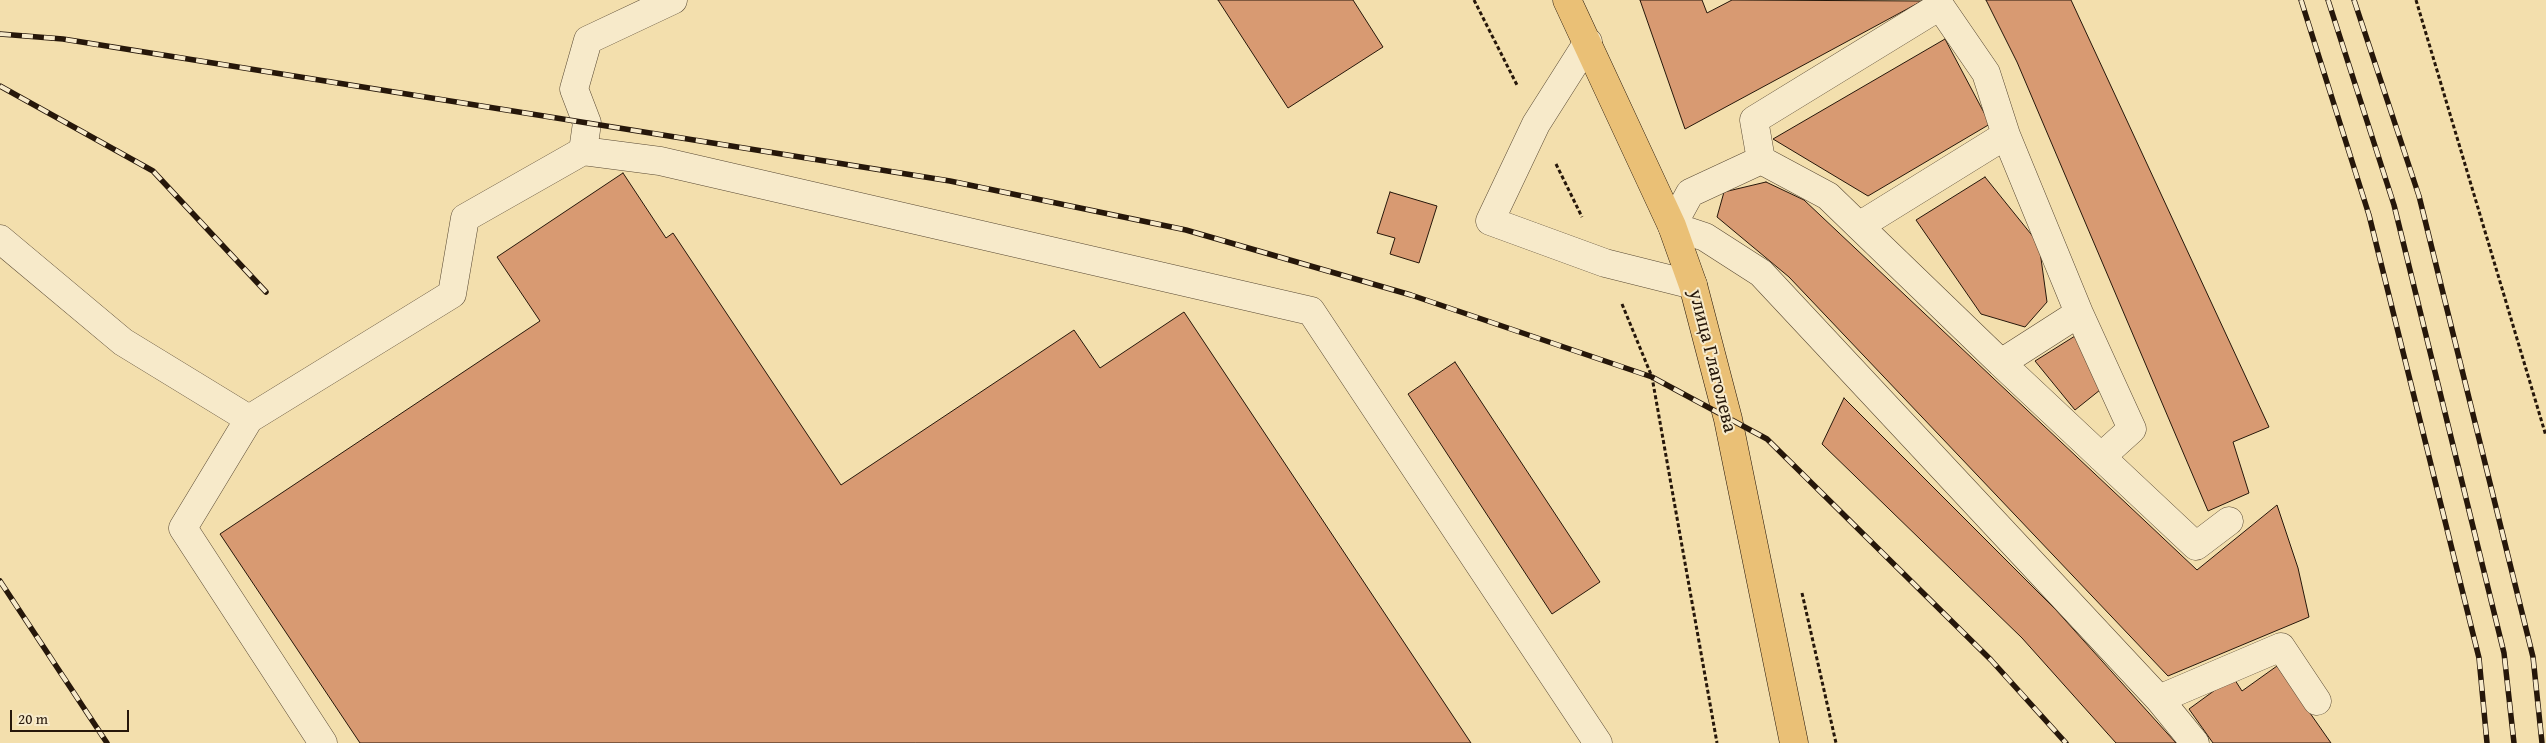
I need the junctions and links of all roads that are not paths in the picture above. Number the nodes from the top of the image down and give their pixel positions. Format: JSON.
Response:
{"nodes":[{"id":1,"x":673,"y":0,"type":"edge"},
{"id":2,"x":1568,"y":0,"type":"edge"},
{"id":3,"x":1588,"y":42,"type":"junction"},
{"id":4,"x":2006,"y":135,"type":"junction"},
{"id":5,"x":584,"y":151,"type":"junction"},
{"id":6,"x":1761,"y":160,"type":"junction"},
{"id":7,"x":1672,"y":226,"type":"junction"},
{"id":8,"x":1859,"y":226,"type":"junction"},
{"id":9,"x":0,"y":239,"type":"edge"},
{"id":10,"x":1693,"y":286,"type":"junction"},
{"id":11,"x":2079,"y":313,"type":"junction"},
{"id":12,"x":2002,"y":363,"type":"junction"},
{"id":13,"x":249,"y":419,"type":"junction"},
{"id":14,"x":2101,"y":457,"type":"junction"},
{"id":15,"x":2229,"y":521,"type":"dead end"},
{"id":16,"x":2159,"y":699,"type":"junction"},
{"id":17,"x":2318,"y":701,"type":"dead end"},
{"id":18,"x":323,"y":743,"type":"edge"},
{"id":19,"x":1598,"y":743,"type":"edge"},
{"id":20,"x":1794,"y":743,"type":"edge"},
{"id":21,"x":2195,"y":743,"type":"edge"}],
"edges":[{"from":1,"to":5,"type":"lane"},
{"from":2,"to":3,"type":"main road","name":"улица Глаголева"},
{"from":3,"to":7,"type":"main road","name":"улица Глаголева"},
{"from":3,"to":10,"type":"lane"},
{"from":4,"to":6,"type":"lane"},
{"from":4,"to":8,"type":"lane"},
{"from":4,"to":11,"type":"lane"},
{"from":5,"to":13,"type":"lane"},
{"from":5,"to":19,"type":"lane"},
{"from":6,"to":7,"type":"lane"},
{"from":6,"to":8,"type":"lane"},
{"from":7,"to":10,"type":"main road","name":"улица Глаголева"},
{"from":7,"to":16,"type":"lane"},
{"from":8,"to":12,"type":"lane"},
{"from":9,"to":13,"type":"lane"},
{"from":10,"to":20,"type":"main road","name":"улица Глаголева"},
{"from":11,"to":12,"type":"lane"},
{"from":11,"to":14,"type":"lane"},
{"from":12,"to":14,"type":"lane"},
{"from":13,"to":18,"type":"lane"},
{"from":14,"to":15,"type":"lane"},
{"from":16,"to":17,"type":"lane"},
{"from":16,"to":21,"type":"lane"}]}
